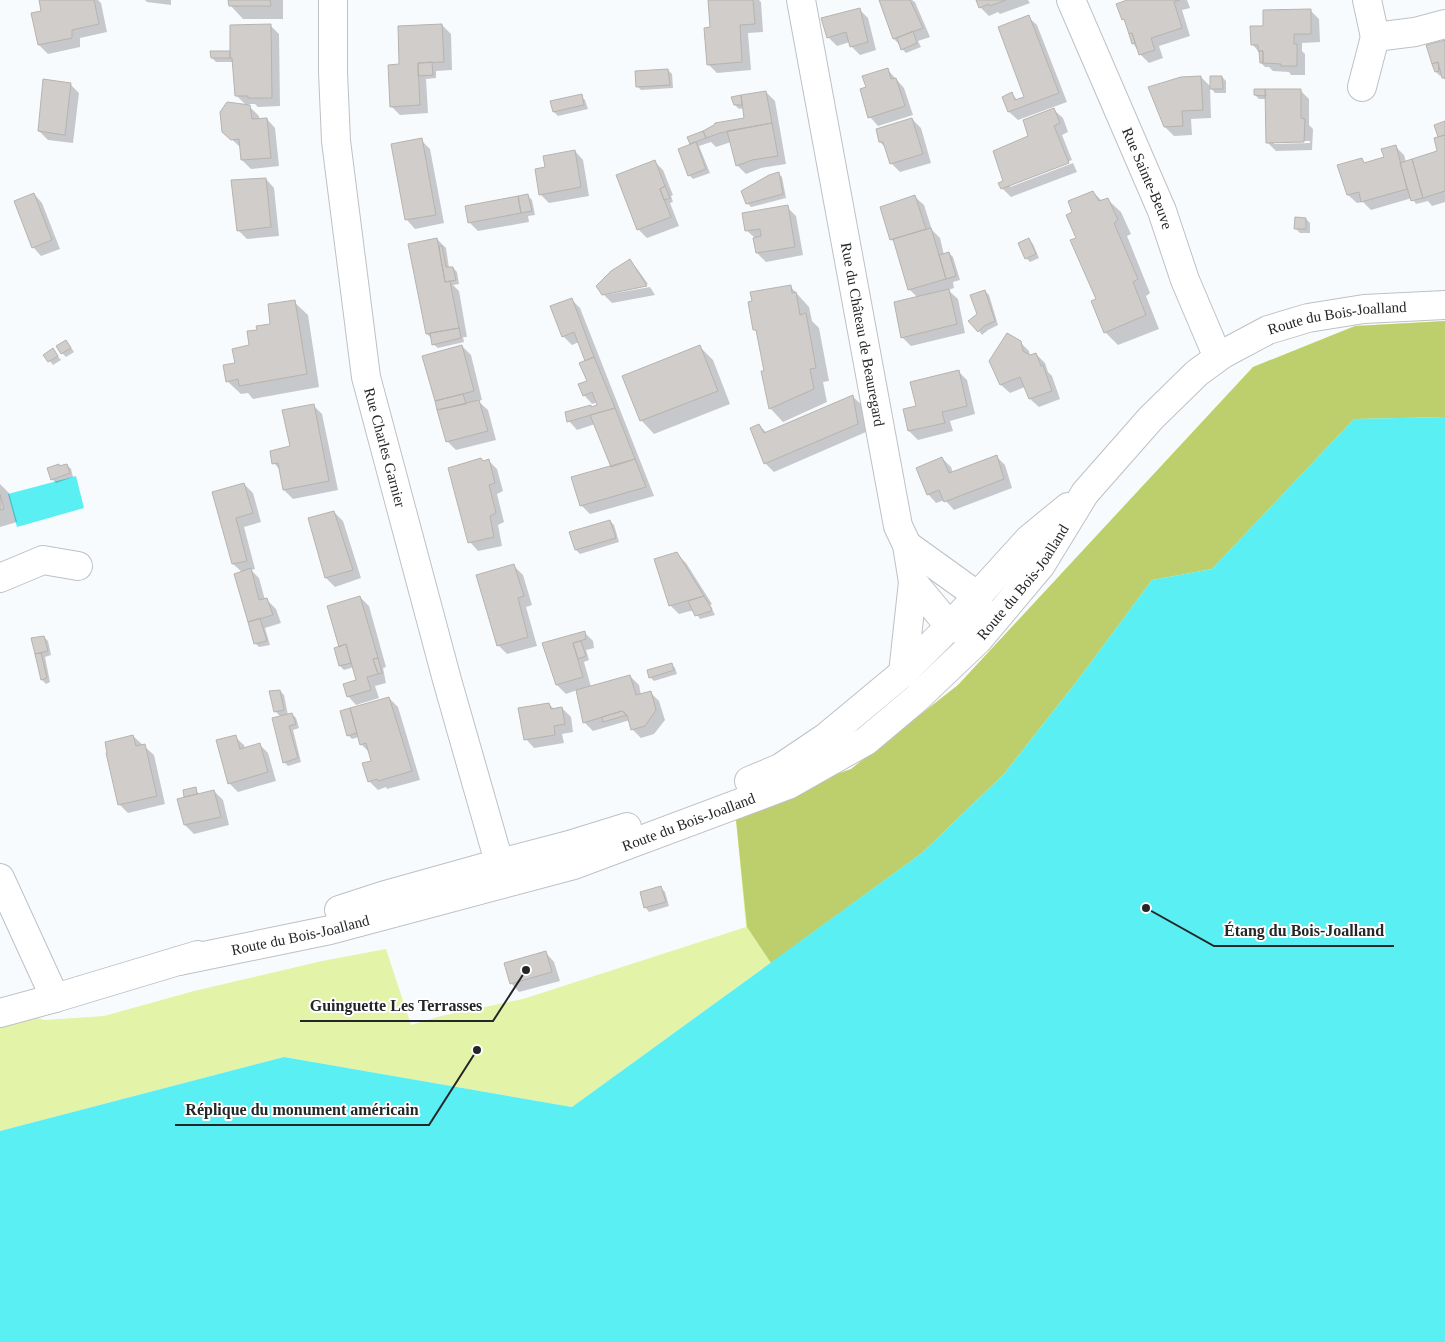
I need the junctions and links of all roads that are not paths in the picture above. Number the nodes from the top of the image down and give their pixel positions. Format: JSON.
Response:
{"nodes":[{"id":1,"x":333,"y":0,"type":"edge"},
{"id":2,"x":801,"y":0,"type":"edge"},
{"id":3,"x":1071,"y":0,"type":"edge"},
{"id":4,"x":1367,"y":0,"type":"edge"},
{"id":5,"x":1445,"y":24,"type":"edge"},
{"id":6,"x":1375,"y":37,"type":"junction"},
{"id":7,"x":1362,"y":87,"type":"dead end"},
{"id":8,"x":1445,"y":305,"type":"edge"},
{"id":9,"x":1224,"y":354,"type":"junction"},
{"id":10,"x":1085,"y":493,"type":"junction"},
{"id":11,"x":907,"y":545,"type":"junction"},
{"id":12,"x":78,"y":566,"type":"dead end"},
{"id":13,"x":0,"y":578,"type":"edge"},
{"id":14,"x":913,"y":582,"type":"junction"},
{"id":15,"x":978,"y":596,"type":"junction"},
{"id":16,"x":964,"y":632,"type":"junction"},
{"id":17,"x":903,"y":673,"type":"junction"},
{"id":18,"x":503,"y":874,"type":"junction"},
{"id":19,"x":0,"y":878,"type":"edge"},
{"id":20,"x":179,"y":961,"type":"junction"},
{"id":21,"x":55,"y":998,"type":"junction"},
{"id":22,"x":0,"y":1013,"type":"edge"}],
"edges":[{"from":1,"to":18,"type":"street","name":"Rue Charles Garnier"},
{"from":2,"to":11,"type":"street","name":"Rue du Château de Beauregard"},
{"from":3,"to":9,"type":"street","name":"Rue Sainte-Beuve"},
{"from":4,"to":6,"type":"street"},
{"from":5,"to":6,"type":"street"},
{"from":6,"to":7,"type":"street"},
{"from":8,"to":9,"type":"street","name":"Route du Bois-Joalland"},
{"from":9,"to":10,"type":"street","name":"Route du Bois-Joalland"},
{"from":10,"to":15,"type":"street","name":"Route du Bois-Joalland"},
{"from":10,"to":16,"type":"street","name":"Route du Bois-Joalland"},
{"from":11,"to":14,"type":"street","name":"Rue du Château de Beauregard"},
{"from":11,"to":15,"type":"street"},
{"from":12,"to":13,"type":"street"},
{"from":14,"to":16,"type":"street"},
{"from":14,"to":17,"type":"street"},
{"from":15,"to":16,"type":"street"},
{"from":16,"to":17,"type":"street","name":"Route du Bois-Joalland"},
{"from":16,"to":18,"type":"street","name":"Route du Bois-Joalland"},
{"from":17,"to":18,"type":"street","name":"Route du Bois-Joalland"},
{"from":18,"to":20,"type":"street","name":"Route du Bois-Joalland"},
{"from":18,"to":20,"type":"street","name":"Route du Bois-Joalland"},
{"from":19,"to":21,"type":"street"},
{"from":20,"to":21,"type":"street","name":"Route du Bois-Joalland"},
{"from":21,"to":22,"type":"street","name":"Route du Bois-Joalland"}]}
